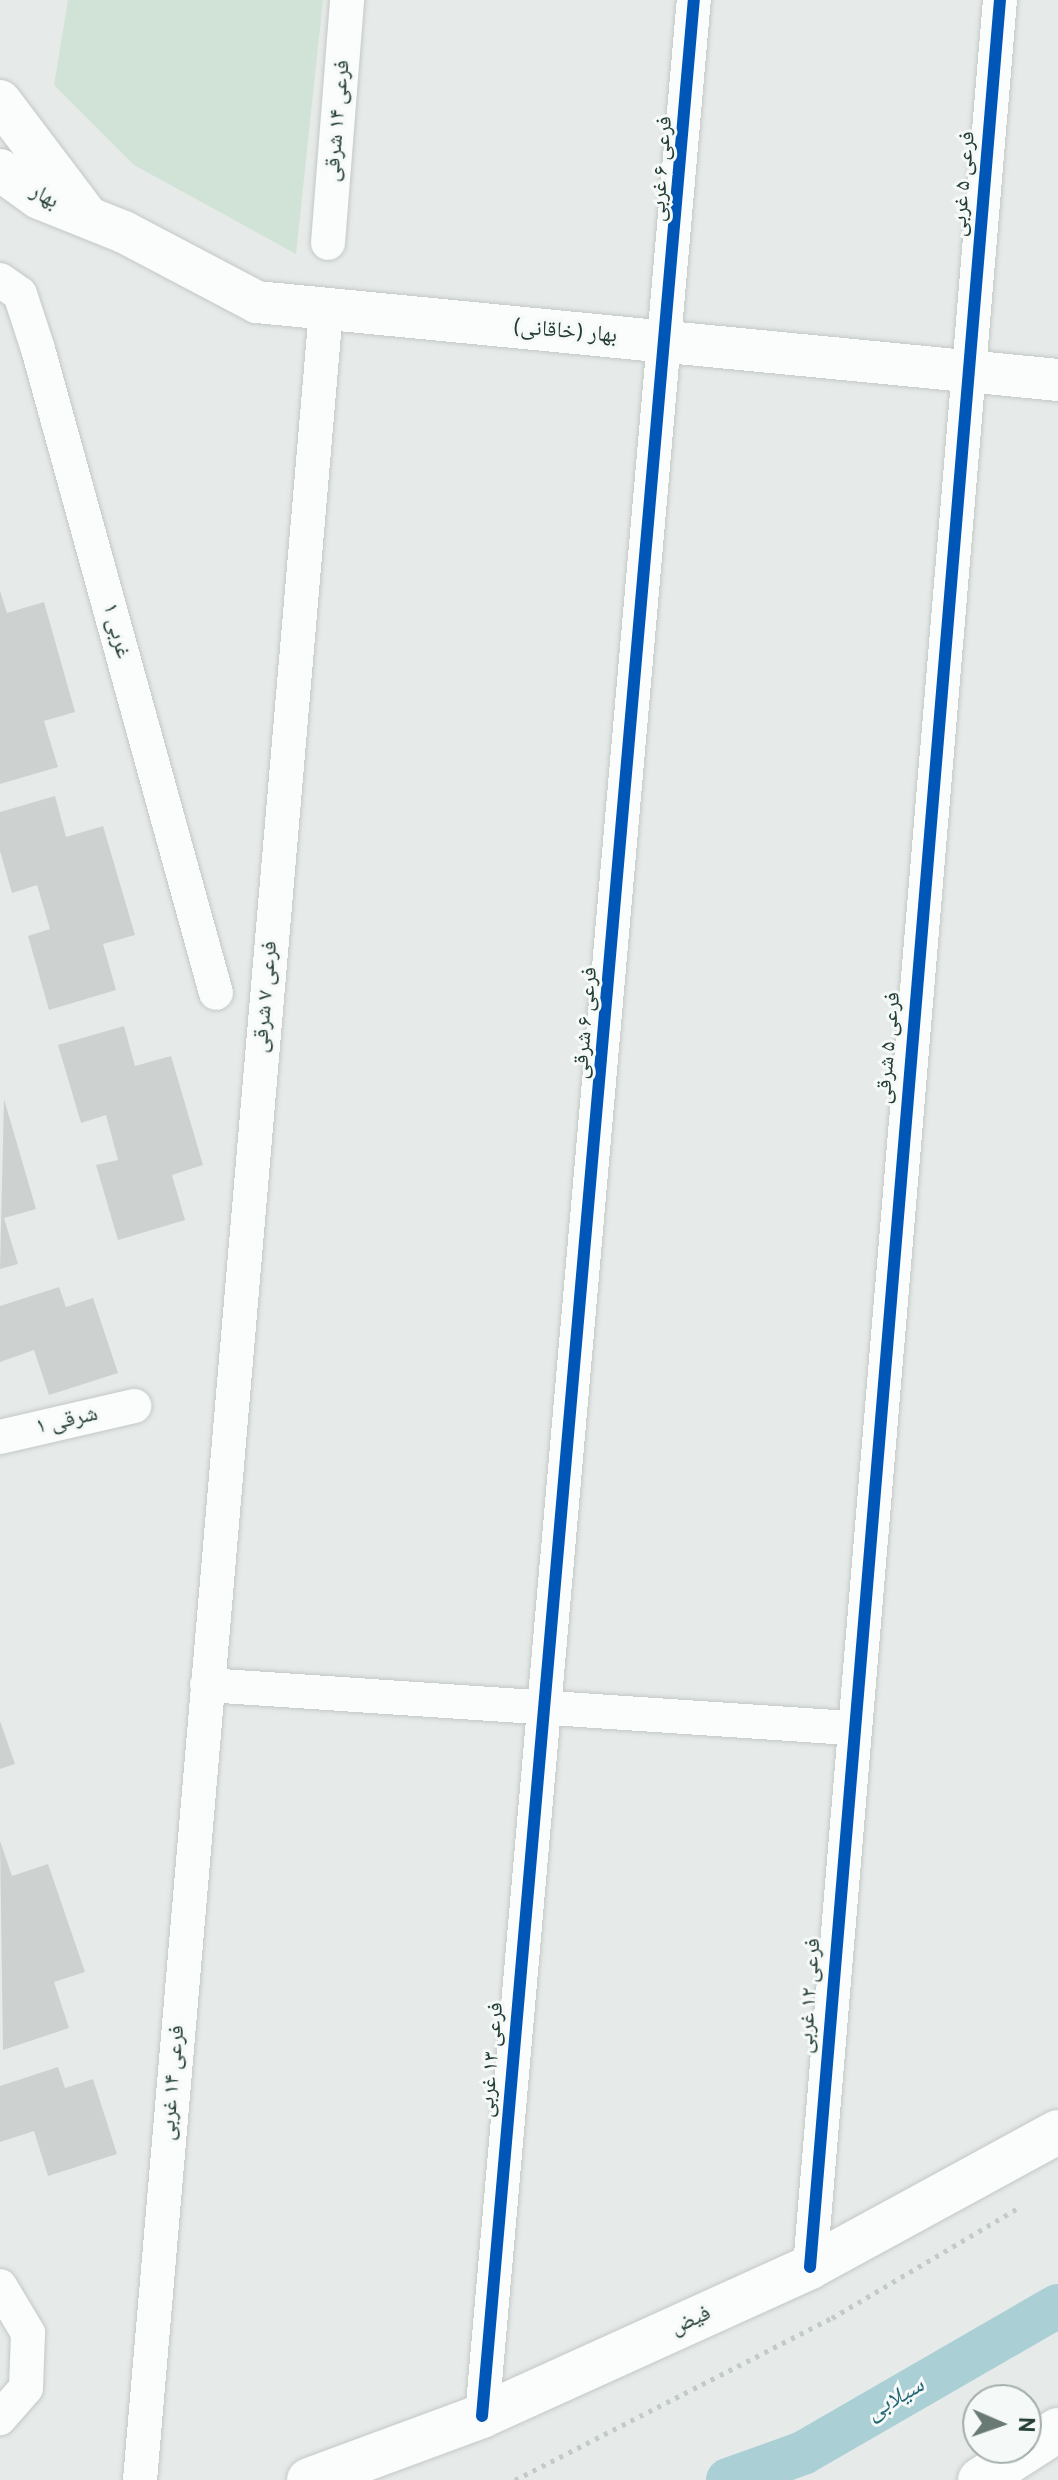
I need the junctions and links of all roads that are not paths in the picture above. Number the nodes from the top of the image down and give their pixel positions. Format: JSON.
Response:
{"nodes":[{"id":1,"x":347,"y":0,"type":"edge"},
{"id":2,"x":694,"y":0,"type":"edge"},
{"id":3,"x":1000,"y":0,"type":"edge"},
{"id":4,"x":0,"y":101,"type":"edge"},
{"id":5,"x":0,"y":170,"type":"edge"},
{"id":6,"x":90,"y":219,"type":"junction"},
{"id":7,"x":328,"y":243,"type":"dead end"},
{"id":8,"x":0,"y":280,"type":"edge"},
{"id":9,"x":326,"y":309,"type":"junction"},
{"id":10,"x":669,"y":342,"type":"junction"},
{"id":11,"x":967,"y":371,"type":"junction"},
{"id":12,"x":1058,"y":380,"type":"edge"},
{"id":13,"x":216,"y":993,"type":"dead end"},
{"id":14,"x":134,"y":1406,"type":"dead end"},
{"id":15,"x":0,"y":1437,"type":"edge"},
{"id":16,"x":207,"y":1685,"type":"junction"},
{"id":17,"x":543,"y":1707,"type":"junction"},
{"id":18,"x":850,"y":1728,"type":"junction"},
{"id":19,"x":1058,"y":2132,"type":"edge"},
{"id":20,"x":810,"y":2267,"type":"junction"},
{"id":21,"x":0,"y":2286,"type":"edge"},
{"id":22,"x":482,"y":2416,"type":"junction"},
{"id":23,"x":0,"y":2418,"type":"edge"},
{"id":24,"x":1058,"y":2430,"type":"edge"},
{"id":25,"x":140,"y":2480,"type":"edge"},
{"id":26,"x":309,"y":2480,"type":"edge"},
{"id":27,"x":980,"y":2480,"type":"edge"}],
"edges":[{"from":1,"to":7,"type":"street","name":"فرعی ۱۴ شرقی"},
{"from":2,"to":10,"type":"street","name":"فرعی ۶ غربی"},
{"from":3,"to":11,"type":"street","name":"فرعی ۵ غربی"},
{"from":4,"to":6,"type":"street"},
{"from":5,"to":6,"type":"street","name":"بهار"},
{"from":6,"to":9,"type":"street","name":"بهار (خاقانی)"},
{"from":8,"to":13,"type":"street","name":"۱ غربی"},
{"from":9,"to":10,"type":"street","name":"بهار (خاقانی)"},
{"from":9,"to":16,"type":"street","name":"فرعی ۷ شرقی"},
{"from":10,"to":11,"type":"street","name":"بهار (خاقانی)"},
{"from":10,"to":17,"type":"street","name":"فرعی ۶ شرقی"},
{"from":11,"to":12,"type":"street","name":"بهار (خاقانی)"},
{"from":11,"to":18,"type":"street","name":"فرعی ۵ شرقی"},
{"from":14,"to":15,"type":"street","name":"۱ شرقی"},
{"from":16,"to":17,"type":"street"},
{"from":16,"to":25,"type":"street","name":"فرعی ۱۴ غربی"},
{"from":17,"to":18,"type":"street"},
{"from":17,"to":22,"type":"street","name":"فرعی ۱۳ غربی"},
{"from":18,"to":20,"type":"street","name":"فرعی ۱۲ غربی"},
{"from":19,"to":20,"type":"main road","name":"فیض"},
{"from":20,"to":22,"type":"main road","name":"فیض"},
{"from":21,"to":23,"type":"street"},
{"from":22,"to":26,"type":"main road","name":"فیض"},
{"from":24,"to":27,"type":"main road"}]}
